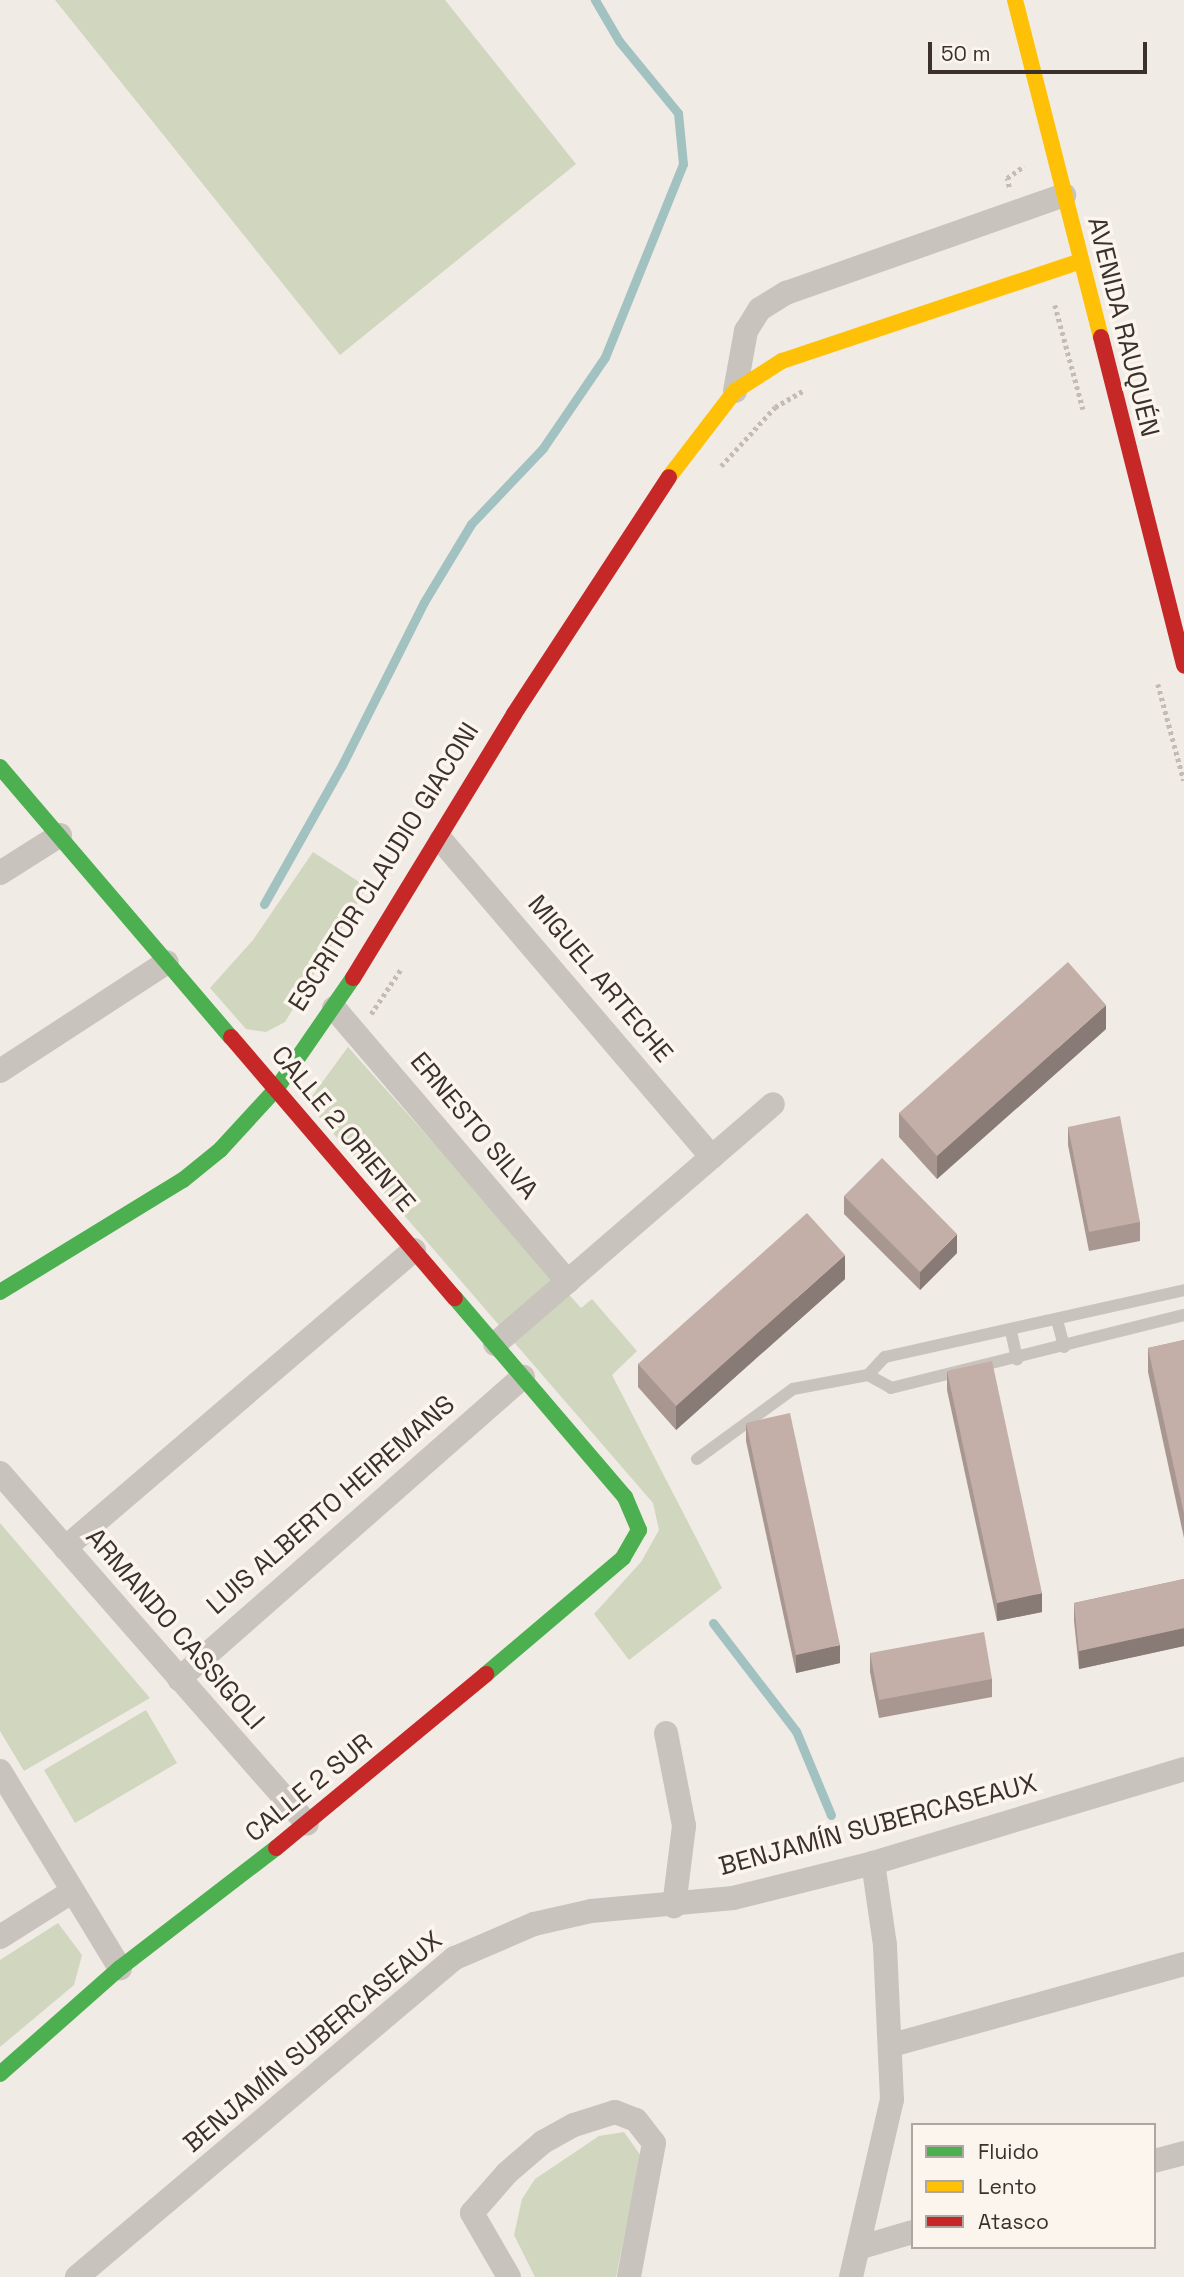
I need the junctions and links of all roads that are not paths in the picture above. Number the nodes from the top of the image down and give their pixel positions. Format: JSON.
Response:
{"nodes":[{"id":1,"x":1015,"y":0,"type":"edge"},
{"id":2,"x":1064,"y":195,"type":"junction"},
{"id":3,"x":1081,"y":261,"type":"junction"},
{"id":4,"x":735,"y":391,"type":"junction"},
{"id":5,"x":1183,"y":660,"type":"edge"},
{"id":6,"x":0,"y":767,"type":"edge"},
{"id":7,"x":60,"y":835,"type":"junction"},
{"id":8,"x":441,"y":840,"type":"junction"},
{"id":9,"x":0,"y":873,"type":"edge"},
{"id":10,"x":167,"y":962,"type":"junction"},
{"id":11,"x":334,"y":1008,"type":"junction"},
{"id":12,"x":0,"y":1072,"type":"edge"},
{"id":13,"x":277,"y":1088,"type":"junction"},
{"id":14,"x":773,"y":1104,"type":"dead end"},
{"id":15,"x":712,"y":1157,"type":"junction"},
{"id":16,"x":414,"y":1250,"type":"junction"},
{"id":17,"x":568,"y":1282,"type":"junction"},
{"id":18,"x":1184,"y":1290,"type":"edge"},
{"id":19,"x":0,"y":1292,"type":"edge"},
{"id":20,"x":1184,"y":1315,"type":"edge"},
{"id":21,"x":1057,"y":1320,"type":"junction"},
{"id":22,"x":1011,"y":1331,"type":"junction"},
{"id":23,"x":495,"y":1344,"type":"junction"},
{"id":24,"x":1064,"y":1347,"type":"junction"},
{"id":25,"x":1017,"y":1359,"type":"junction"},
{"id":26,"x":868,"y":1375,"type":"junction"},
{"id":27,"x":523,"y":1377,"type":"junction"},
{"id":28,"x":697,"y":1459,"type":"dead end"},
{"id":29,"x":0,"y":1473,"type":"edge"},
{"id":30,"x":639,"y":1530,"type":"joint"},
{"id":31,"x":65,"y":1548,"type":"junction"},
{"id":32,"x":179,"y":1679,"type":"junction"},
{"id":33,"x":666,"y":1733,"type":"dead end"},
{"id":34,"x":1184,"y":1769,"type":"edge"},
{"id":35,"x":0,"y":1771,"type":"edge"},
{"id":36,"x":307,"y":1824,"type":"junction"},
{"id":37,"x":873,"y":1863,"type":"junction"},
{"id":38,"x":73,"y":1891,"type":"junction"},
{"id":39,"x":674,"y":1906,"type":"junction"},
{"id":40,"x":0,"y":1937,"type":"edge"},
{"id":41,"x":1184,"y":1964,"type":"edge"},
{"id":42,"x":120,"y":1968,"type":"junction"},
{"id":43,"x":891,"y":2045,"type":"junction"},
{"id":44,"x":0,"y":2074,"type":"edge"},
{"id":45,"x":1184,"y":2153,"type":"edge"},
{"id":46,"x":1156,"y":2160,"type":"edge"},
{"id":47,"x":911,"y":2233,"type":"edge"},
{"id":48,"x":858,"y":2248,"type":"junction"},
{"id":49,"x":77,"y":2277,"type":"edge"},
{"id":50,"x":509,"y":2277,"type":"edge"},
{"id":51,"x":629,"y":2277,"type":"edge"},
{"id":52,"x":851,"y":2277,"type":"edge"}],
"edges":[{"from":1,"to":2,"type":"street","name":"AVENIDA RAUQUÉN"},
{"from":2,"to":3,"type":"street","name":"AVENIDA RAUQUÉN"},
{"from":2,"to":4,"type":"street","name":"ESCRITOR CLAUDIO GIACONI"},
{"from":3,"to":4,"type":"street","name":"ESCRITOR CLAUDIO GIACONI"},
{"from":3,"to":5,"type":"street","name":"AVENIDA RAUQUÉN"},
{"from":4,"to":8,"type":"street","name":"ESCRITOR CLAUDIO GIACONI"},
{"from":6,"to":7,"type":"street","name":"CALLE 2 ORIENTE"},
{"from":7,"to":9,"type":"street"},
{"from":7,"to":10,"type":"street","name":"CALLE 2 ORIENTE"},
{"from":8,"to":11,"type":"street","name":"ESCRITOR CLAUDIO GIACONI"},
{"from":8,"to":15,"type":"street","name":"MIGUEL ARTECHE"},
{"from":10,"to":12,"type":"street"},
{"from":10,"to":13,"type":"street","name":"CALLE 2 ORIENTE"},
{"from":11,"to":13,"type":"street","name":"ESCRITOR CLAUDIO GIACONI"},
{"from":11,"to":17,"type":"street","name":"ERNESTO SILVA"},
{"from":13,"to":16,"type":"street","name":"CALLE 2 ORIENTE"},
{"from":13,"to":19,"type":"street","name":"ESCRITOR CLAUDIO GIACONI"},
{"from":14,"to":15,"type":"street"},
{"from":15,"to":17,"type":"street"},
{"from":16,"to":23,"type":"street","name":"CALLE 2 ORIENTE"},
{"from":16,"to":31,"type":"street"},
{"from":17,"to":23,"type":"street"},
{"from":18,"to":21,"type":"lane"},
{"from":20,"to":24,"type":"lane"},
{"from":21,"to":22,"type":"lane"},
{"from":21,"to":24,"type":"lane"},
{"from":22,"to":25,"type":"lane"},
{"from":22,"to":26,"type":"lane"},
{"from":23,"to":27,"type":"street","name":"CALLE 2 ORIENTE"},
{"from":24,"to":25,"type":"lane"},
{"from":25,"to":26,"type":"lane"},
{"from":26,"to":28,"type":"lane"},
{"from":27,"to":30,"type":"street","name":"CALLE 2 ORIENTE"},
{"from":27,"to":32,"type":"street","name":"LUIS ALBERTO HEIREMANS"},
{"from":29,"to":31,"type":"street","name":"ARMANDO CASSIGOLI"},
{"from":30,"to":36,"type":"street","name":"CALLE 2 SUR"},
{"from":31,"to":32,"type":"street","name":"ARMANDO CASSIGOLI"},
{"from":32,"to":36,"type":"street","name":"ARMANDO CASSIGOLI"},
{"from":33,"to":39,"type":"street"},
{"from":34,"to":37,"type":"street","name":"BENJAMÍN SUBERCASEAUX"},
{"from":35,"to":38,"type":"street"},
{"from":36,"to":42,"type":"street","name":"CALLE 2 SUR"},
{"from":37,"to":39,"type":"street","name":"BENJAMÍN SUBERCASEAUX"},
{"from":37,"to":43,"type":"street"},
{"from":38,"to":40,"type":"street"},
{"from":38,"to":42,"type":"street"},
{"from":39,"to":49,"type":"street","name":"BENJAMÍN SUBERCASEAUX"},
{"from":41,"to":43,"type":"street"},
{"from":42,"to":44,"type":"street","name":"CALLE 2 SUR"},
{"from":43,"to":48,"type":"street"},
{"from":45,"to":46,"type":"street"},
{"from":47,"to":48,"type":"street"},
{"from":48,"to":52,"type":"street"},
{"from":50,"to":51,"type":"street"}]}
